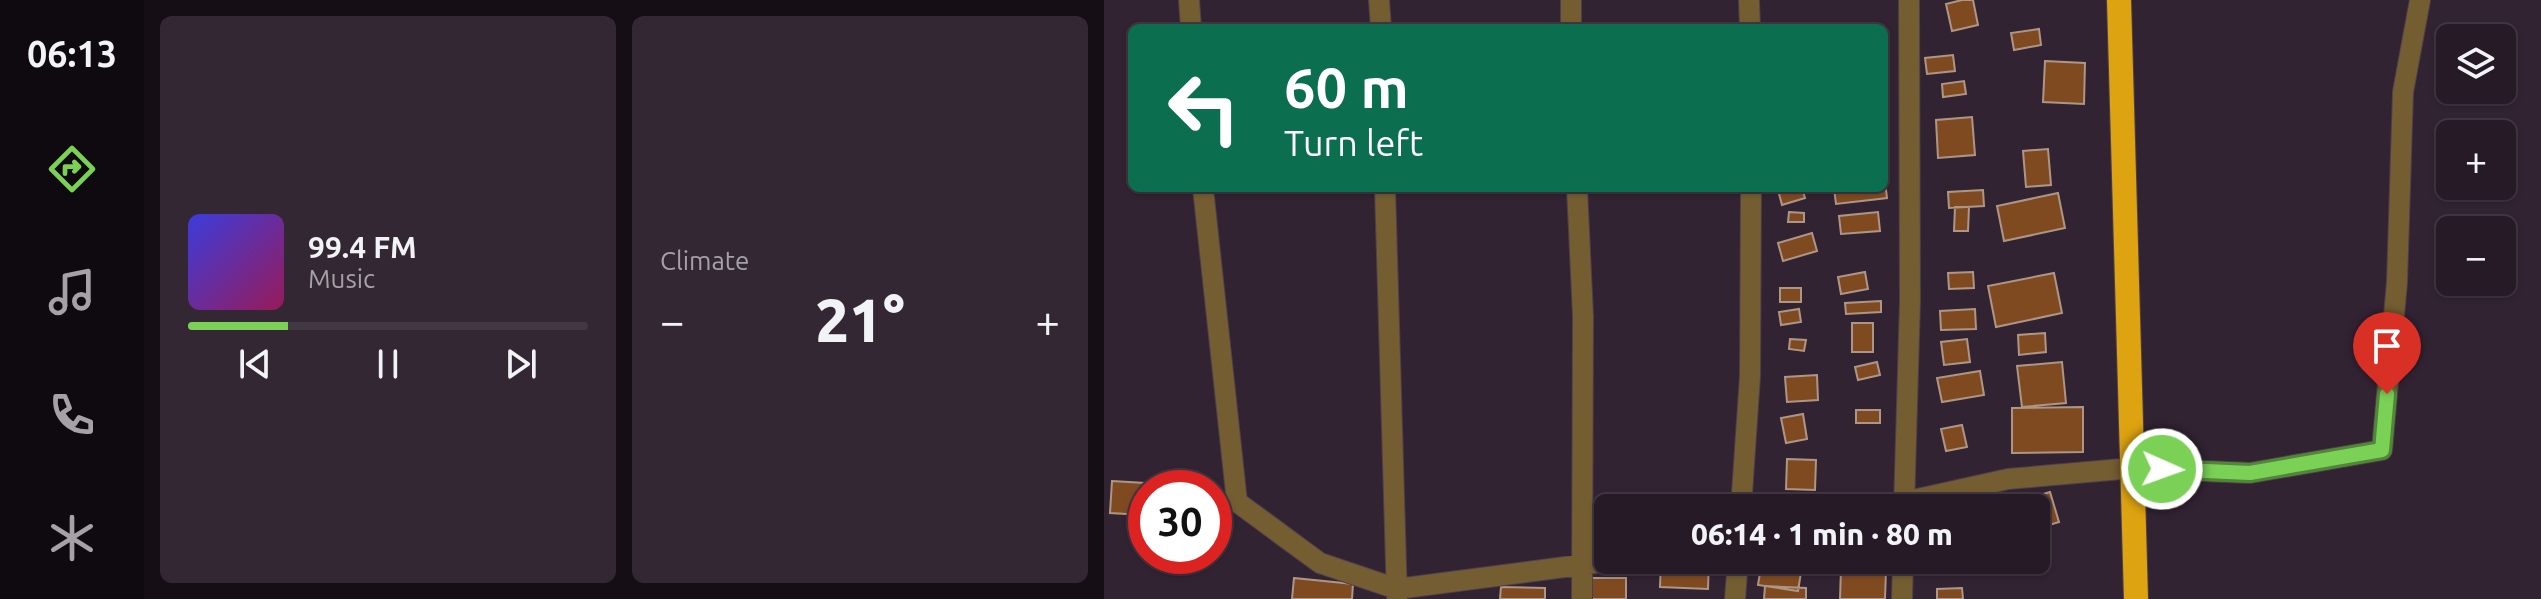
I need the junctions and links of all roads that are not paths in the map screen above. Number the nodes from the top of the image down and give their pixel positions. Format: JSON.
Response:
{"nodes":[{"id":1,"x":1189,"y":0,"type":"edge"},
{"id":2,"x":1379,"y":0,"type":"edge"},
{"id":3,"x":1571,"y":0,"type":"edge"},
{"id":4,"x":1749,"y":0,"type":"edge"},
{"id":5,"x":1909,"y":0,"type":"edge"},
{"id":6,"x":2119,"y":0,"type":"edge"},
{"id":7,"x":2420,"y":0,"type":"edge"},
{"id":8,"x":1191,"y":24,"type":"edge"},
{"id":9,"x":1381,"y":24,"type":"edge"},
{"id":10,"x":1571,"y":24,"type":"edge"},
{"id":11,"x":1750,"y":24,"type":"edge"},
{"id":12,"x":1203,"y":192,"type":"edge"},
{"id":13,"x":1385,"y":192,"type":"edge"},
{"id":14,"x":1577,"y":192,"type":"edge"},
{"id":15,"x":1751,"y":192,"type":"edge"},
{"id":16,"x":2133,"y":468,"type":"junction"},
{"id":17,"x":1742,"y":494,"type":"edge"},
{"id":18,"x":1904,"y":494,"type":"edge"},
{"id":19,"x":1948,"y":494,"type":"edge"},
{"id":20,"x":1594,"y":565,"type":"edge"},
{"id":21,"x":1583,"y":567,"type":"junction"},
{"id":22,"x":1737,"y":574,"type":"edge"},
{"id":23,"x":1903,"y":574,"type":"edge"},
{"id":24,"x":1397,"y":594,"type":"edge"},
{"id":25,"x":1582,"y":599,"type":"edge"},
{"id":26,"x":1735,"y":599,"type":"edge"},
{"id":27,"x":1902,"y":599,"type":"edge"},
{"id":28,"x":2136,"y":599,"type":"edge"}],
"edges":[{"from":1,"to":8,"type":"street"},
{"from":2,"to":9,"type":"street"},
{"from":3,"to":10,"type":"street"},
{"from":4,"to":11,"type":"street"},
{"from":5,"to":18,"type":"street"},
{"from":6,"to":16,"type":"highway"},
{"from":7,"to":16,"type":"street"},
{"from":12,"to":24,"type":"street"},
{"from":13,"to":24,"type":"street"},
{"from":14,"to":21,"type":"street"},
{"from":15,"to":17,"type":"street"},
{"from":16,"to":19,"type":"street"},
{"from":16,"to":28,"type":"highway"},
{"from":20,"to":21,"type":"street"},
{"from":21,"to":24,"type":"street"},
{"from":21,"to":25,"type":"street"},
{"from":22,"to":26,"type":"street"},
{"from":23,"to":27,"type":"street"}]}
